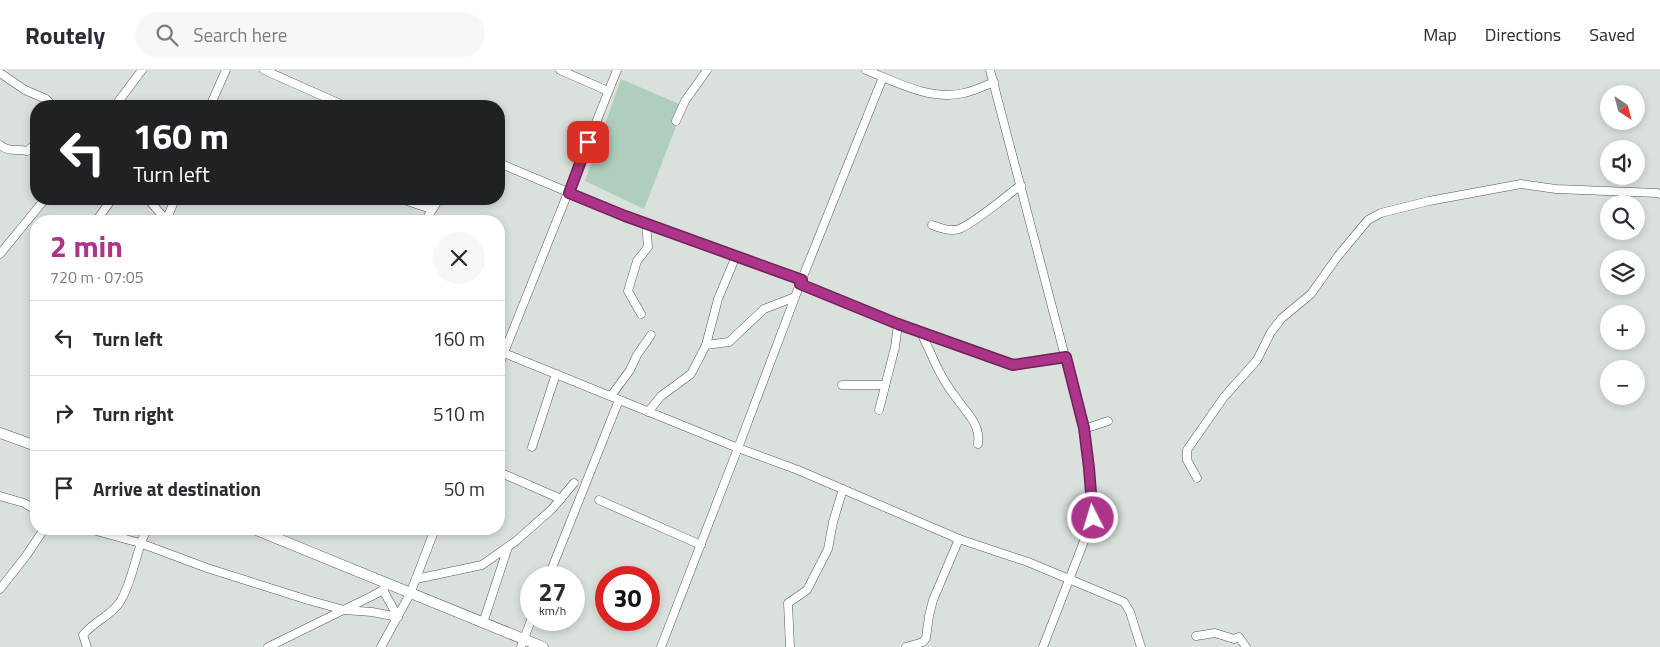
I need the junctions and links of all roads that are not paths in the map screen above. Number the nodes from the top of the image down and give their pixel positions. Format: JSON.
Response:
{"nodes":[{"id":1,"x":142,"y":70,"type":"edge"},
{"id":2,"x":226,"y":70,"type":"edge"},
{"id":3,"x":264,"y":70,"type":"edge"},
{"id":4,"x":560,"y":70,"type":"edge"},
{"id":5,"x":617,"y":70,"type":"edge"},
{"id":6,"x":707,"y":70,"type":"edge"},
{"id":7,"x":866,"y":70,"type":"edge"},
{"id":8,"x":990,"y":70,"type":"edge"},
{"id":9,"x":0,"y":73,"type":"edge"},
{"id":10,"x":883,"y":77,"type":"junction"},
{"id":11,"x":994,"y":82,"type":"junction"},
{"id":12,"x":608,"y":91,"type":"junction"},
{"id":13,"x":47,"y":100,"type":"edge"},
{"id":14,"x":120,"y":100,"type":"edge"},
{"id":15,"x":213,"y":100,"type":"edge"},
{"id":16,"x":321,"y":100,"type":"edge"},
{"id":17,"x":676,"y":121,"type":"dead end"},
{"id":18,"x":0,"y":144,"type":"edge"},
{"id":19,"x":30,"y":149,"type":"edge"},
{"id":20,"x":505,"y":166,"type":"edge"},
{"id":21,"x":1021,"y":185,"type":"junction"},
{"id":22,"x":569,"y":193,"type":"junction"},
{"id":23,"x":1660,"y":194,"type":"edge"},
{"id":24,"x":40,"y":205,"type":"edge"},
{"id":25,"x":153,"y":205,"type":"edge"},
{"id":26,"x":419,"y":205,"type":"edge"},
{"id":27,"x":434,"y":205,"type":"edge"},
{"id":28,"x":431,"y":209,"type":"junction"},
{"id":29,"x":32,"y":215,"type":"edge"},
{"id":30,"x":162,"y":215,"type":"edge"},
{"id":31,"x":428,"y":215,"type":"edge"},
{"id":32,"x":30,"y":217,"type":"edge"},
{"id":33,"x":646,"y":223,"type":"junction"},
{"id":34,"x":932,"y":225,"type":"dead end"},
{"id":35,"x":0,"y":254,"type":"edge"},
{"id":36,"x":736,"y":256,"type":"junction"},
{"id":37,"x":801,"y":282,"type":"junction"},
{"id":38,"x":795,"y":297,"type":"junction"},
{"id":39,"x":642,"y":314,"type":"dead end"},
{"id":40,"x":898,"y":324,"type":"junction"},
{"id":41,"x":921,"y":333,"type":"junction"},
{"id":42,"x":651,"y":336,"type":"dead end"},
{"id":43,"x":505,"y":342,"type":"edge"},
{"id":44,"x":706,"y":345,"type":"junction"},
{"id":45,"x":505,"y":353,"type":"edge"},
{"id":46,"x":1066,"y":357,"type":"junction"},
{"id":47,"x":556,"y":374,"type":"junction"},
{"id":48,"x":842,"y":385,"type":"dead end"},
{"id":49,"x":886,"y":385,"type":"junction"},
{"id":50,"x":611,"y":396,"type":"junction"},
{"id":51,"x":619,"y":400,"type":"junction"},
{"id":52,"x":879,"y":410,"type":"dead end"},
{"id":53,"x":648,"y":412,"type":"junction"},
{"id":54,"x":1108,"y":421,"type":"dead end"},
{"id":55,"x":1084,"y":428,"type":"junction"},
{"id":56,"x":0,"y":433,"type":"edge"},
{"id":57,"x":30,"y":444,"type":"edge"},
{"id":58,"x":978,"y":444,"type":"dead end"},
{"id":59,"x":532,"y":448,"type":"dead end"},
{"id":60,"x":738,"y":448,"type":"junction"},
{"id":61,"x":505,"y":475,"type":"edge"},
{"id":62,"x":1197,"y":478,"type":"dead end"},
{"id":63,"x":574,"y":484,"type":"dead end"},
{"id":64,"x":843,"y":489,"type":"junction"},
{"id":65,"x":0,"y":496,"type":"edge"},
{"id":66,"x":560,"y":499,"type":"junction"},
{"id":67,"x":599,"y":500,"type":"dead end"},
{"id":68,"x":30,"y":506,"type":"edge"},
{"id":69,"x":40,"y":535,"type":"edge"},
{"id":70,"x":111,"y":535,"type":"edge"},
{"id":71,"x":144,"y":535,"type":"edge"},
{"id":72,"x":268,"y":535,"type":"edge"},
{"id":73,"x":433,"y":535,"type":"edge"},
{"id":74,"x":959,"y":539,"type":"junction"},
{"id":75,"x":140,"y":543,"type":"junction"},
{"id":76,"x":700,"y":545,"type":"junction"},
{"id":77,"x":508,"y":547,"type":"junction"},
{"id":78,"x":553,"y":566,"type":"edge"},
{"id":79,"x":416,"y":579,"type":"junction"},
{"id":80,"x":1069,"y":580,"type":"junction"},
{"id":81,"x":385,"y":587,"type":"junction"},
{"id":82,"x":0,"y":589,"type":"edge"},
{"id":83,"x":410,"y":594,"type":"junction"},
{"id":84,"x":344,"y":610,"type":"junction"},
{"id":85,"x":398,"y":617,"type":"junction"},
{"id":86,"x":483,"y":623,"type":"junction"},
{"id":87,"x":527,"y":631,"type":"edge"},
{"id":88,"x":1196,"y":636,"type":"dead end"},
{"id":89,"x":522,"y":643,"type":"edge"},
{"id":90,"x":269,"y":646,"type":"edge"},
{"id":91,"x":87,"y":647,"type":"edge"},
{"id":92,"x":381,"y":647,"type":"edge"},
{"id":93,"x":543,"y":647,"type":"edge"},
{"id":94,"x":661,"y":647,"type":"edge"},
{"id":95,"x":790,"y":647,"type":"edge"},
{"id":96,"x":906,"y":647,"type":"edge"},
{"id":97,"x":1042,"y":647,"type":"edge"},
{"id":98,"x":1141,"y":647,"type":"edge"},
{"id":99,"x":1246,"y":647,"type":"edge"}],
"edges":[{"from":1,"to":14,"type":"street"},
{"from":2,"to":15,"type":"street"},
{"from":3,"to":16,"type":"street"},
{"from":4,"to":12,"type":"street"},
{"from":5,"to":12,"type":"street"},
{"from":6,"to":17,"type":"street"},
{"from":7,"to":10,"type":"street"},
{"from":8,"to":11,"type":"street"},
{"from":9,"to":13,"type":"street"},
{"from":10,"to":11,"type":"street"},
{"from":10,"to":37,"type":"street"},
{"from":11,"to":21,"type":"street"},
{"from":12,"to":22,"type":"street"},
{"from":18,"to":19,"type":"street"},
{"from":20,"to":22,"type":"street"},
{"from":21,"to":34,"type":"street"},
{"from":21,"to":46,"type":"street"},
{"from":22,"to":33,"type":"street"},
{"from":22,"to":43,"type":"street"},
{"from":23,"to":62,"type":"street"},
{"from":24,"to":29,"type":"street"},
{"from":25,"to":30,"type":"street"},
{"from":26,"to":28,"type":"street"},
{"from":27,"to":28,"type":"street"},
{"from":28,"to":31,"type":"street"},
{"from":32,"to":35,"type":"street"},
{"from":33,"to":36,"type":"street"},
{"from":33,"to":39,"type":"street"},
{"from":36,"to":37,"type":"street"},
{"from":36,"to":44,"type":"street"},
{"from":37,"to":38,"type":"street"},
{"from":37,"to":40,"type":"street"},
{"from":38,"to":44,"type":"street"},
{"from":38,"to":60,"type":"street"},
{"from":40,"to":41,"type":"street"},
{"from":40,"to":49,"type":"street"},
{"from":41,"to":46,"type":"street"},
{"from":41,"to":58,"type":"street"},
{"from":42,"to":50,"type":"street"},
{"from":44,"to":53,"type":"street"},
{"from":45,"to":47,"type":"street"},
{"from":46,"to":55,"type":"street"},
{"from":47,"to":50,"type":"street"},
{"from":47,"to":59,"type":"street"},
{"from":48,"to":49,"type":"street"},
{"from":49,"to":52,"type":"street"},
{"from":50,"to":51,"type":"street"},
{"from":51,"to":53,"type":"street"},
{"from":51,"to":78,"type":"street"},
{"from":53,"to":60,"type":"street"},
{"from":54,"to":55,"type":"street"},
{"from":55,"to":80,"type":"street"},
{"from":56,"to":57,"type":"street"},
{"from":60,"to":64,"type":"street"},
{"from":60,"to":76,"type":"street"},
{"from":61,"to":66,"type":"street"},
{"from":63,"to":66,"type":"street"},
{"from":64,"to":74,"type":"street"},
{"from":64,"to":95,"type":"street"},
{"from":65,"to":68,"type":"street"},
{"from":66,"to":77,"type":"street"},
{"from":67,"to":76,"type":"street"},
{"from":69,"to":82,"type":"street"},
{"from":70,"to":75,"type":"street"},
{"from":71,"to":75,"type":"street"},
{"from":72,"to":81,"type":"street"},
{"from":73,"to":79,"type":"street"},
{"from":74,"to":80,"type":"street"},
{"from":74,"to":96,"type":"street"},
{"from":75,"to":84,"type":"street"},
{"from":75,"to":91,"type":"street"},
{"from":76,"to":94,"type":"street"},
{"from":77,"to":79,"type":"street"},
{"from":77,"to":86,"type":"street"},
{"from":79,"to":83,"type":"street"},
{"from":80,"to":97,"type":"street"},
{"from":80,"to":98,"type":"street"},
{"from":81,"to":83,"type":"street"},
{"from":81,"to":84,"type":"street"},
{"from":81,"to":85,"type":"street"},
{"from":83,"to":85,"type":"street"},
{"from":83,"to":86,"type":"street"},
{"from":84,"to":85,"type":"street"},
{"from":84,"to":90,"type":"street"},
{"from":85,"to":92,"type":"street"},
{"from":86,"to":89,"type":"street"},
{"from":87,"to":89,"type":"street"},
{"from":88,"to":99,"type":"street"},
{"from":89,"to":93,"type":"street"}]}
